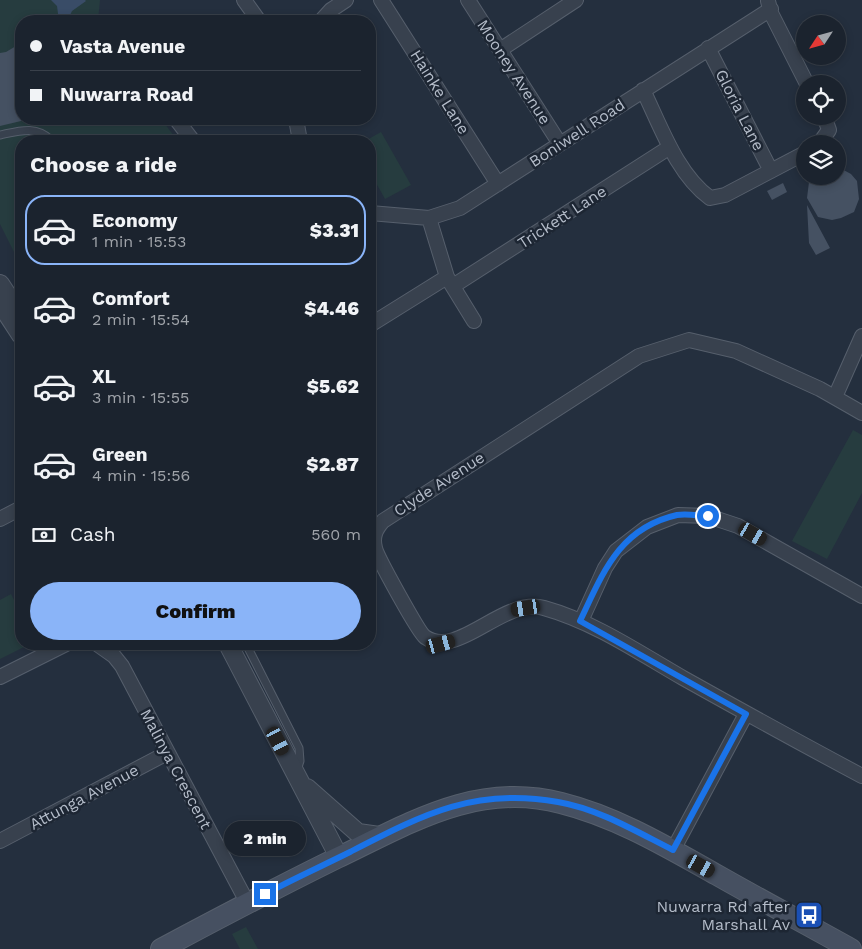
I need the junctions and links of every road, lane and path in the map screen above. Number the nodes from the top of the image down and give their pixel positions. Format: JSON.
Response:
{"nodes":[{"id":1,"x":244,"y":0,"type":"edge"},
{"id":2,"x":346,"y":0,"type":"edge"},
{"id":3,"x":381,"y":0,"type":"edge"},
{"id":4,"x":468,"y":0,"type":"edge"},
{"id":5,"x":576,"y":0,"type":"edge"},
{"id":6,"x":769,"y":5,"type":"edge"},
{"id":7,"x":255,"y":15,"type":"edge"},
{"id":8,"x":327,"y":15,"type":"edge"},
{"id":9,"x":708,"y":48,"type":"junction"},
{"id":10,"x":500,"y":50,"type":"junction"},
{"id":11,"x":803,"y":75,"type":"edge"},
{"id":12,"x":643,"y":90,"type":"junction"},
{"id":13,"x":181,"y":125,"type":"edge"},
{"id":14,"x":0,"y":135,"type":"edge"},
{"id":15,"x":44,"y":135,"type":"edge"},
{"id":16,"x":188,"y":135,"type":"edge"},
{"id":17,"x":560,"y":144,"type":"junction"},
{"id":18,"x":670,"y":147,"type":"junction"},
{"id":19,"x":796,"y":158,"type":"edge"},
{"id":20,"x":771,"y":171,"type":"junction"},
{"id":21,"x":498,"y":184,"type":"junction"},
{"id":22,"x":376,"y":214,"type":"edge"},
{"id":23,"x":429,"y":218,"type":"junction"},
{"id":24,"x":0,"y":278,"type":"edge"},
{"id":25,"x":450,"y":282,"type":"junction"},
{"id":26,"x":0,"y":284,"type":"edge"},
{"id":27,"x":15,"y":298,"type":"edge"},
{"id":28,"x":15,"y":300,"type":"edge"},
{"id":29,"x":0,"y":303,"type":"edge"},
{"id":30,"x":474,"y":321,"type":"dead end"},
{"id":31,"x":376,"y":322,"type":"edge"},
{"id":32,"x":15,"y":326,"type":"edge"},
{"id":33,"x":862,"y":336,"type":"edge"},
{"id":34,"x":834,"y":397,"type":"junction"},
{"id":35,"x":862,"y":413,"type":"edge"},
{"id":36,"x":15,"y":511,"type":"edge"},
{"id":37,"x":0,"y":519,"type":"edge"},
{"id":38,"x":376,"y":529,"type":"edge"},
{"id":39,"x":376,"y":551,"type":"edge"},
{"id":40,"x":862,"y":596,"type":"edge"},
{"id":41,"x":580,"y":621,"type":"junction"},
{"id":42,"x":54,"y":650,"type":"edge"},
{"id":43,"x":106,"y":650,"type":"edge"},
{"id":44,"x":231,"y":650,"type":"edge"},
{"id":45,"x":249,"y":650,"type":"edge"},
{"id":46,"x":0,"y":677,"type":"edge"},
{"id":47,"x":746,"y":714,"type":"junction"},
{"id":48,"x":167,"y":753,"type":"junction"},
{"id":49,"x":862,"y":776,"type":"edge"},
{"id":50,"x":297,"y":777,"type":"junction"},
{"id":51,"x":379,"y":836,"type":"junction"},
{"id":52,"x":0,"y":842,"type":"edge"},
{"id":53,"x":673,"y":850,"type":"junction"},
{"id":54,"x":339,"y":858,"type":"junction"},
{"id":55,"x":247,"y":902,"type":"junction"},
{"id":56,"x":161,"y":949,"type":"edge"},
{"id":57,"x":851,"y":949,"type":"edge"}],
"edges":[{"from":1,"to":7,"type":"street"},
{"from":2,"to":8,"type":"street"},
{"from":3,"to":21,"type":"street","name":"Hainke Lane"},
{"from":4,"to":10,"type":"street","name":"Mooney Avenue"},
{"from":5,"to":10,"type":"street"},
{"from":6,"to":9,"type":"street","name":"Boniwell Road"},
{"from":6,"to":11,"type":"street"},
{"from":9,"to":12,"type":"street","name":"Boniwell Road"},
{"from":9,"to":20,"type":"street","name":"Gloria Lane"},
{"from":10,"to":17,"type":"street","name":"Mooney Avenue"},
{"from":12,"to":17,"type":"street","name":"Boniwell Road"},
{"from":12,"to":18,"type":"street"},
{"from":13,"to":16,"type":"street"},
{"from":14,"to":15,"type":"lane"},
{"from":17,"to":21,"type":"street","name":"Boniwell Road"},
{"from":18,"to":20,"type":"street"},
{"from":18,"to":25,"type":"street","name":"Trickett Lane"},
{"from":19,"to":20,"type":"street"},
{"from":21,"to":23,"type":"street","name":"Boniwell Road"},
{"from":22,"to":23,"type":"street","name":"Boniwell Road"},
{"from":23,"to":25,"type":"street"},
{"from":24,"to":27,"type":"lane"},
{"from":25,"to":30,"type":"street"},
{"from":25,"to":31,"type":"street","name":"Trickett Lane"},
{"from":26,"to":28,"type":"street"},
{"from":29,"to":32,"type":"street"},
{"from":33,"to":34,"type":"street"},
{"from":34,"to":35,"type":"street","name":"Clyde Avenue"},
{"from":34,"to":38,"type":"street","name":"Clyde Avenue"},
{"from":36,"to":37,"type":"street"},
{"from":39,"to":41,"type":"street","name":"Clyde Avenue"},
{"from":40,"to":41,"type":"street"},
{"from":41,"to":47,"type":"street","name":"Clyde Avenue"},
{"from":42,"to":46,"type":"street"},
{"from":43,"to":48,"type":"street","name":"Malinya Crescent"},
{"from":44,"to":50,"type":"street"},
{"from":45,"to":50,"type":"lane"},
{"from":47,"to":49,"type":"street","name":"Clyde Avenue"},
{"from":47,"to":53,"type":"street"},
{"from":48,"to":52,"type":"street","name":"Attunga Avenue"},
{"from":48,"to":55,"type":"street","name":"Malinya Crescent"},
{"from":50,"to":51,"type":"street"},
{"from":50,"to":54,"type":"street"},
{"from":51,"to":53,"type":"main road"},
{"from":51,"to":54,"type":"main road"},
{"from":53,"to":57,"type":"main road"},
{"from":54,"to":55,"type":"main road"},
{"from":55,"to":56,"type":"main road"}]}
